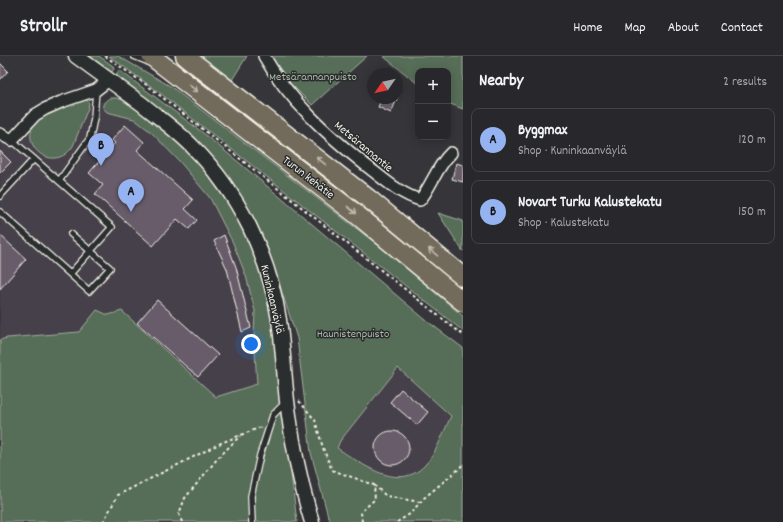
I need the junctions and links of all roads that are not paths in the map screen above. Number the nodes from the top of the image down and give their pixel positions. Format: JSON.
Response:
{"nodes":[{"id":1,"x":76,"y":56,"type":"edge"},
{"id":2,"x":134,"y":56,"type":"edge"},
{"id":3,"x":151,"y":56,"type":"edge"},
{"id":4,"x":185,"y":56,"type":"edge"},
{"id":5,"x":264,"y":56,"type":"edge"},
{"id":6,"x":171,"y":70,"type":"junction"},
{"id":7,"x":109,"y":80,"type":"junction"},
{"id":8,"x":96,"y":90,"type":"junction"},
{"id":9,"x":0,"y":134,"type":"edge"},
{"id":10,"x":12,"y":140,"type":"junction"},
{"id":11,"x":451,"y":153,"type":"dead end"},
{"id":12,"x":34,"y":159,"type":"junction"},
{"id":13,"x":59,"y":181,"type":"junction"},
{"id":14,"x":0,"y":196,"type":"edge"},
{"id":15,"x":0,"y":212,"type":"edge"},
{"id":16,"x":71,"y":234,"type":"dead end"},
{"id":17,"x":90,"y":251,"type":"junction"},
{"id":18,"x":70,"y":274,"type":"junction"},
{"id":19,"x":463,"y":277,"type":"edge"},
{"id":20,"x":463,"y":302,"type":"edge"},
{"id":21,"x":292,"y":400,"type":"junction"},
{"id":22,"x":252,"y":522,"type":"edge"},
{"id":23,"x":312,"y":522,"type":"edge"}],
"edges":[{"from":1,"to":7,"type":"street","name":"Kuninkaanväylä"},
{"from":2,"to":6,"type":"lane"},
{"from":3,"to":6,"type":"highway","name":"Turun kehätie"},
{"from":19,"to":4,"type":"highway","name":"Turun kehätie","one_way":true},
{"from":5,"to":11,"type":"street","name":"Metsärannantie"},
{"from":6,"to":20,"type":"highway","name":"Turun kehätie","one_way":true},
{"from":7,"to":8,"type":"street"},
{"from":7,"to":21,"type":"street","name":"Kuninkaanväylä"},
{"from":8,"to":10,"type":"street"},
{"from":8,"to":13,"type":"lane"},
{"from":9,"to":10,"type":"street"},
{"from":10,"to":12,"type":"lane"},
{"from":12,"to":13,"type":"lane"},
{"from":12,"to":14,"type":"lane"},
{"from":13,"to":17,"type":"lane"},
{"from":15,"to":18,"type":"lane"},
{"from":16,"to":17,"type":"lane"},
{"from":17,"to":18,"type":"lane"},
{"from":17,"to":18,"type":"lane"},
{"from":21,"to":22,"type":"lane"},
{"from":21,"to":23,"type":"street","name":"Kuninkaanväylä"}]}
